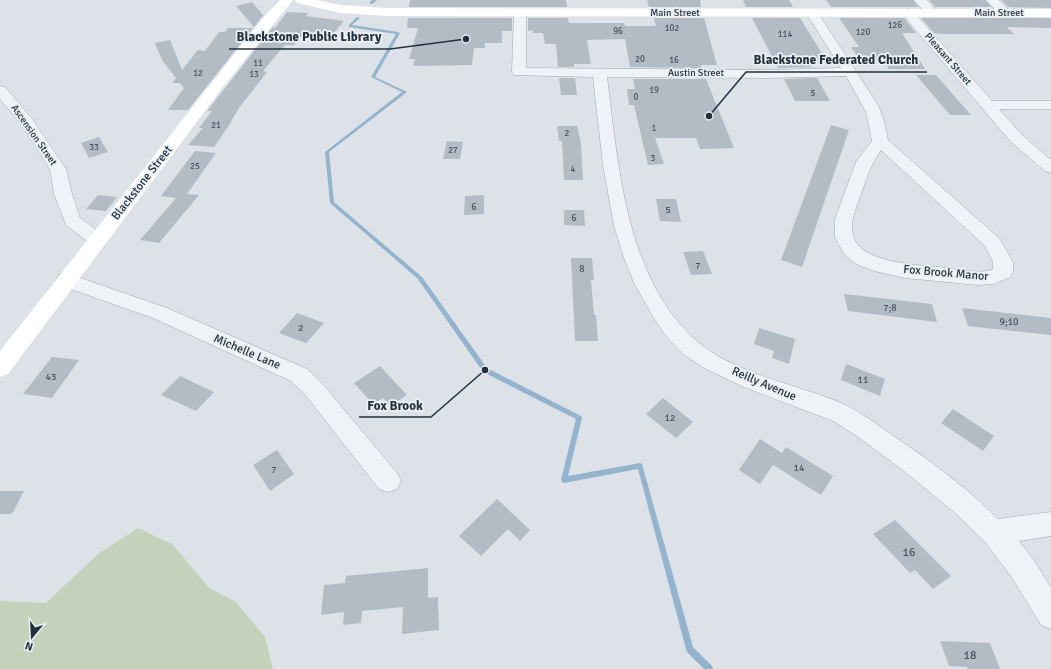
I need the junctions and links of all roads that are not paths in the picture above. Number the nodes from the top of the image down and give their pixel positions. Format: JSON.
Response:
{"nodes":[{"id":1,"x":287,"y":0,"type":"edge"},
{"id":2,"x":301,"y":0,"type":"edge"},
{"id":3,"x":920,"y":0,"type":"edge"},
{"id":4,"x":992,"y":0,"type":"edge"},
{"id":5,"x":520,"y":13,"type":"junction"},
{"id":6,"x":812,"y":13,"type":"junction"},
{"id":7,"x":908,"y":13,"type":"junction"},
{"id":8,"x":932,"y":13,"type":"junction"},
{"id":9,"x":1005,"y":13,"type":"junction"},
{"id":10,"x":1051,"y":13,"type":"edge"},
{"id":11,"x":850,"y":72,"type":"junction"},
{"id":12,"x":600,"y":73,"type":"junction"},
{"id":13,"x":0,"y":90,"type":"edge"},
{"id":14,"x":989,"y":105,"type":"junction"},
{"id":15,"x":1051,"y":105,"type":"edge"},
{"id":16,"x":880,"y":141,"type":"junction"},
{"id":17,"x":1051,"y":168,"type":"edge"},
{"id":18,"x":98,"y":240,"type":"junction"},
{"id":19,"x":66,"y":280,"type":"junction"},
{"id":20,"x":0,"y":368,"type":"edge"},
{"id":21,"x":388,"y":481,"type":"dead end"},
{"id":22,"x":1051,"y":524,"type":"edge"},
{"id":23,"x":992,"y":532,"type":"junction"},
{"id":24,"x":1051,"y":615,"type":"edge"}],
"edges":[{"from":1,"to":18,"type":"main road","name":"Blackstone Street"},
{"from":2,"to":5,"type":"main road","name":"Main Street"},
{"from":3,"to":8,"type":"street"},
{"from":4,"to":9,"type":"street"},
{"from":5,"to":6,"type":"main road","name":"Main Street"},
{"from":5,"to":12,"type":"street","name":"Austin Street"},
{"from":6,"to":7,"type":"main road","name":"Main Street"},
{"from":6,"to":11,"type":"street"},
{"from":7,"to":8,"type":"main road","name":"Main Street"},
{"from":7,"to":14,"type":"street","name":"Pleasant Street"},
{"from":8,"to":9,"type":"main road","name":"Main Street"},
{"from":9,"to":10,"type":"main road","name":"Main Street"},
{"from":11,"to":12,"type":"street","name":"Austin Street"},
{"from":11,"to":16,"type":"street"},
{"from":12,"to":23,"type":"street","name":"Reilly Avenue"},
{"from":13,"to":18,"type":"street","name":"Ascension Street"},
{"from":14,"to":15,"type":"street"},
{"from":14,"to":17,"type":"street","name":"Pleasant Street"},
{"from":16,"to":16,"type":"street","name":"Fox Brook Manor"},
{"from":18,"to":19,"type":"main road","name":"Blackstone Street"},
{"from":19,"to":20,"type":"main road","name":"Blackstone Street"},
{"from":19,"to":21,"type":"street","name":"Michelle Lane"},
{"from":22,"to":23,"type":"street"},
{"from":23,"to":24,"type":"street","name":"Reilly Avenue"}]}
